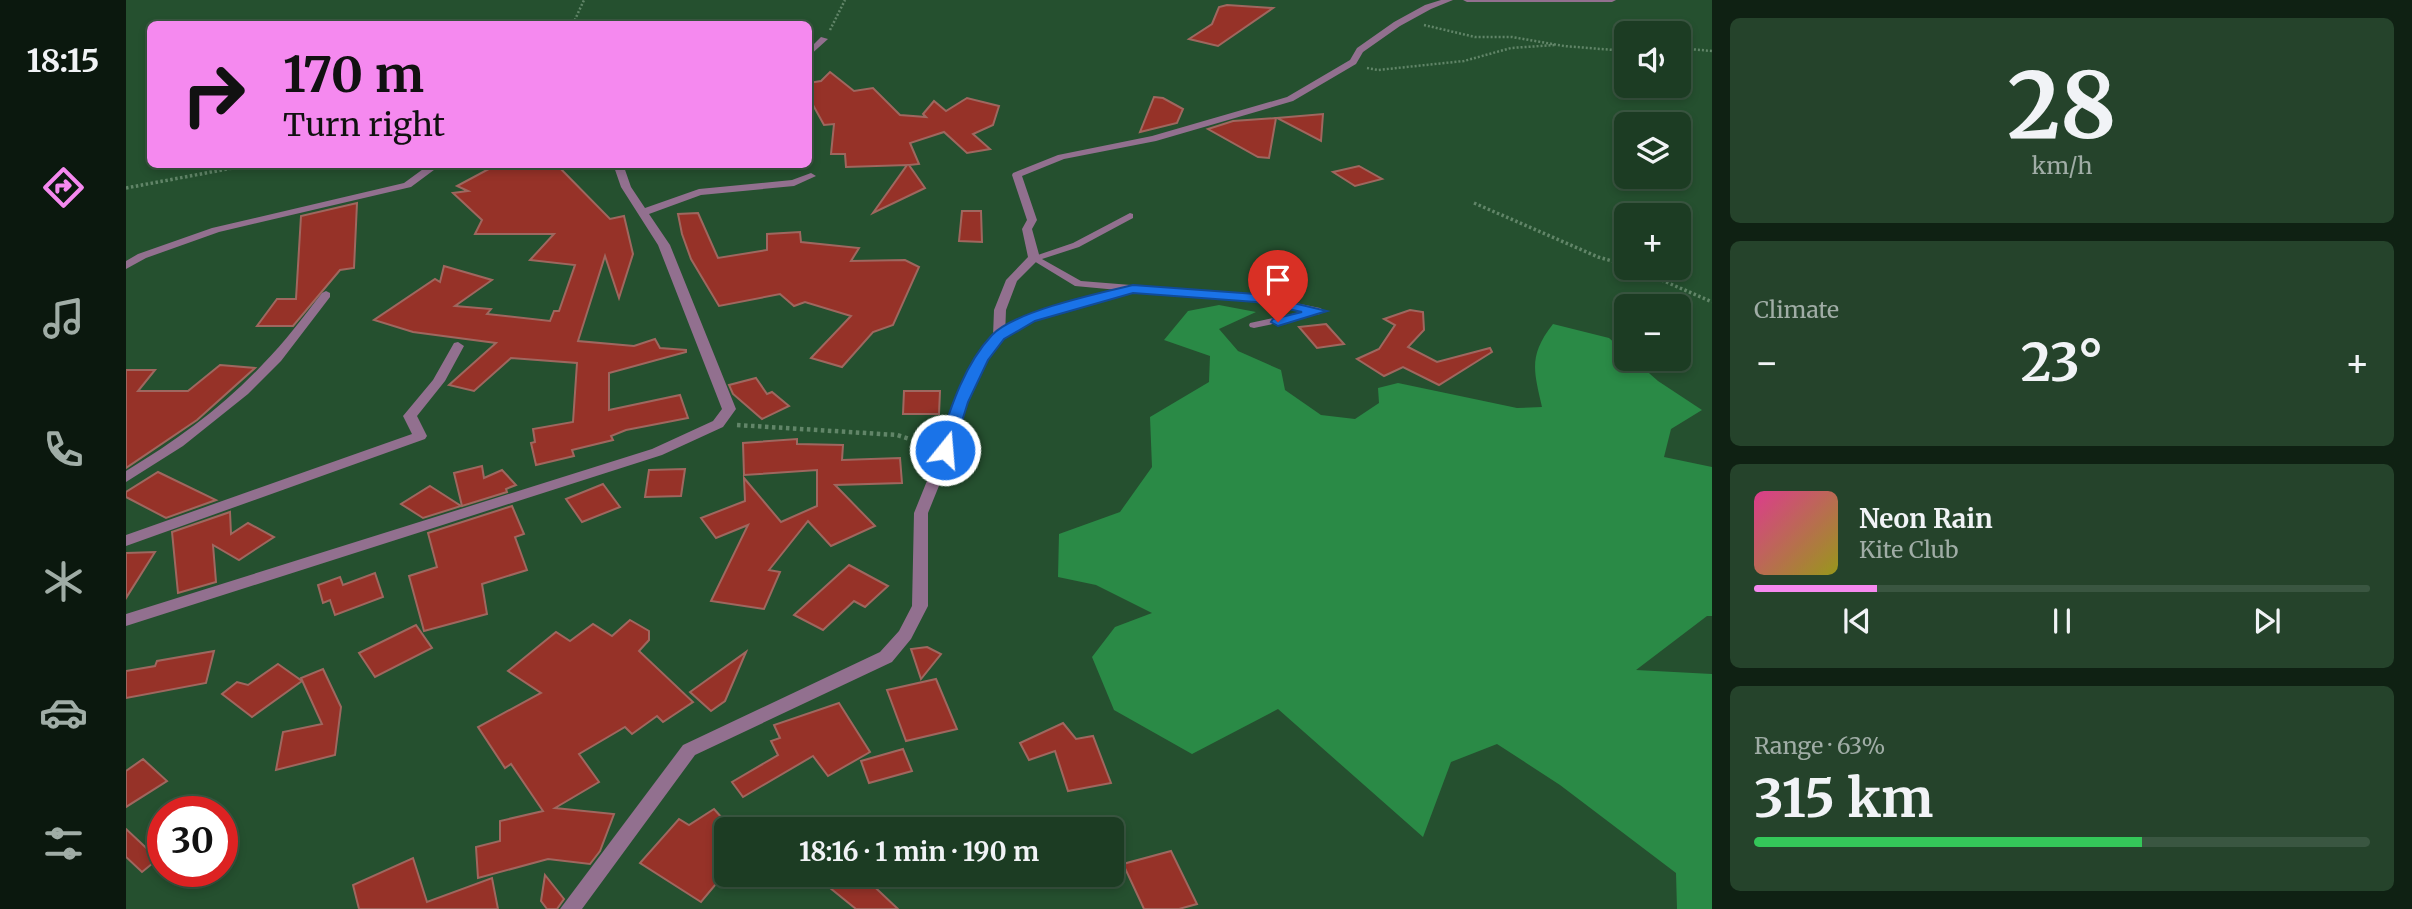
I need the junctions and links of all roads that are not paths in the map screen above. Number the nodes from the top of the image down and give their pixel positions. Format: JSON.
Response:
{"nodes":[{"id":1,"x":1449,"y":0,"type":"edge"},
{"id":2,"x":1466,"y":0,"type":"edge"},
{"id":3,"x":1612,"y":0,"type":"edge"},
{"id":4,"x":824,"y":39,"type":"road end"},
{"id":5,"x":812,"y":51,"type":"edge"},
{"id":6,"x":431,"y":168,"type":"edge"},
{"id":7,"x":619,"y":168,"type":"edge"},
{"id":8,"x":811,"y":176,"type":"dead end"},
{"id":9,"x":643,"y":212,"type":"junction"},
{"id":10,"x":1130,"y":216,"type":"dead end"},
{"id":11,"x":1034,"y":258,"type":"junction"},
{"id":12,"x":126,"y":266,"type":"edge"},
{"id":13,"x":1133,"y":289,"type":"junction"},
{"id":14,"x":327,"y":295,"type":"dead end"},
{"id":15,"x":1254,"y":325,"type":"dead end"},
{"id":16,"x":999,"y":336,"type":"junction"},
{"id":17,"x":458,"y":346,"type":"dead end"},
{"id":18,"x":126,"y":477,"type":"edge"},
{"id":19,"x":126,"y":541,"type":"edge"},
{"id":20,"x":126,"y":620,"type":"edge"},
{"id":21,"x":570,"y":909,"type":"edge"}],
"edges":[{"from":1,"to":11,"type":"street"},
{"from":2,"to":3,"type":"street"},
{"from":4,"to":5,"type":"street"},
{"from":6,"to":12,"type":"street"},
{"from":7,"to":9,"type":"street"},
{"from":8,"to":9,"type":"street"},
{"from":9,"to":20,"type":"street"},
{"from":10,"to":11,"type":"lane"},
{"from":11,"to":13,"type":"lane"},
{"from":11,"to":16,"type":"street"},
{"from":13,"to":15,"type":"lane"},
{"from":13,"to":16,"type":"lane"},
{"from":14,"to":18,"type":"street"},
{"from":16,"to":21,"type":"street"},
{"from":17,"to":19,"type":"street"}]}
